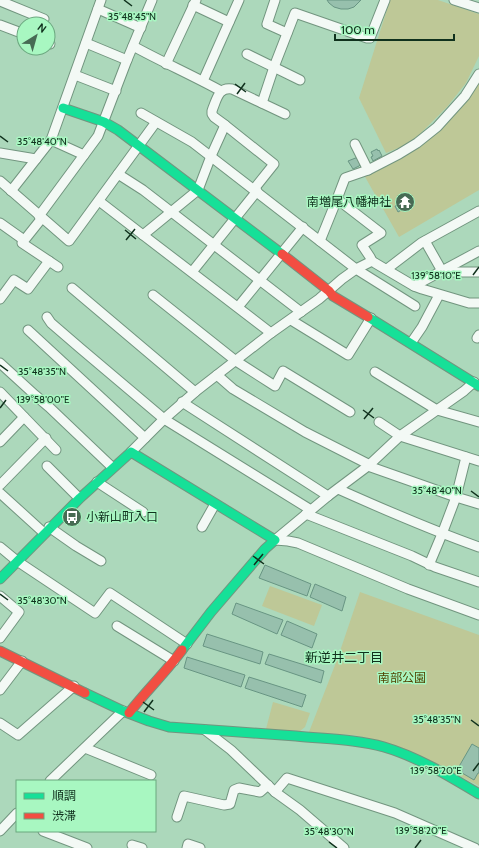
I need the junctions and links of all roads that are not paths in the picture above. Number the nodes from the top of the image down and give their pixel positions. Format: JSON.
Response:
{"nodes":[{"id":1,"x":152,"y":0,"type":"edge"},
{"id":2,"x":239,"y":0,"type":"edge"},
{"id":3,"x":275,"y":0,"type":"edge"},
{"id":4,"x":385,"y":0,"type":"edge"},
{"id":5,"x":454,"y":0,"type":"edge"},
{"id":6,"x":0,"y":1,"type":"edge"},
{"id":7,"x":194,"y":2,"type":"edge"},
{"id":8,"x":100,"y":4,"type":"edge"},
{"id":9,"x":479,"y":8,"type":"edge"},
{"id":10,"x":37,"y":16,"type":"edge"},
{"id":11,"x":229,"y":22,"type":"junction"},
{"id":12,"x":0,"y":25,"type":"edge"},
{"id":13,"x":141,"y":28,"type":"junction"},
{"id":14,"x":16,"y":31,"type":"edge"},
{"id":15,"x":287,"y":33,"type":"junction"},
{"id":16,"x":86,"y":43,"type":"junction"},
{"id":17,"x":133,"y":46,"type":"junction"},
{"id":18,"x":247,"y":54,"type":"dead end"},
{"id":19,"x":127,"y":60,"type":"junction"},
{"id":20,"x":166,"y":64,"type":"junction"},
{"id":21,"x":274,"y":68,"type":"junction"},
{"id":22,"x":479,"y":74,"type":"edge"},
{"id":23,"x":75,"y":75,"type":"junction"},
{"id":24,"x":300,"y":80,"type":"dead end"},
{"id":25,"x":203,"y":81,"type":"junction"},
{"id":26,"x":116,"y":91,"type":"junction"},
{"id":27,"x":221,"y":91,"type":"junction"},
{"id":28,"x":262,"y":103,"type":"junction"},
{"id":29,"x":63,"y":108,"type":"junction"},
{"id":30,"x":141,"y":113,"type":"dead end"},
{"id":31,"x":285,"y":114,"type":"dead end"},
{"id":32,"x":104,"y":122,"type":"junction"},
{"id":33,"x":156,"y":122,"type":"junction"},
{"id":34,"x":225,"y":124,"type":"junction"},
{"id":35,"x":51,"y":140,"type":"junction"},
{"id":36,"x":355,"y":144,"type":"dead end"},
{"id":37,"x":139,"y":145,"type":"junction"},
{"id":38,"x":0,"y":153,"type":"edge"},
{"id":39,"x":84,"y":155,"type":"junction"},
{"id":40,"x":211,"y":156,"type":"junction"},
{"id":41,"x":36,"y":159,"type":"junction"},
{"id":42,"x":368,"y":170,"type":"junction"},
{"id":43,"x":118,"y":174,"type":"junction"},
{"id":44,"x":0,"y":180,"type":"edge"},
{"id":45,"x":198,"y":190,"type":"junction"},
{"id":46,"x":256,"y":190,"type":"junction"},
{"id":47,"x":11,"y":191,"type":"junction"},
{"id":48,"x":337,"y":199,"type":"junction"},
{"id":49,"x":99,"y":201,"type":"junction"},
{"id":50,"x":479,"y":211,"type":"edge"},
{"id":51,"x":171,"y":212,"type":"junction"},
{"id":52,"x":41,"y":217,"type":"junction"},
{"id":53,"x":235,"y":218,"type":"junction"},
{"id":54,"x":0,"y":223,"type":"edge"},
{"id":55,"x":303,"y":227,"type":"junction"},
{"id":56,"x":143,"y":235,"type":"junction"},
{"id":57,"x":24,"y":240,"type":"junction"},
{"id":58,"x":320,"y":240,"type":"junction"},
{"id":59,"x":425,"y":241,"type":"junction"},
{"id":60,"x":214,"y":245,"type":"junction"},
{"id":61,"x":479,"y":251,"type":"edge"},
{"id":62,"x":281,"y":254,"type":"junction"},
{"id":63,"x":49,"y":261,"type":"junction"},
{"id":64,"x":372,"y":261,"type":"junction"},
{"id":65,"x":58,"y":267,"type":"dead end"},
{"id":66,"x":356,"y":268,"type":"junction"},
{"id":67,"x":445,"y":269,"type":"junction"},
{"id":68,"x":387,"y":270,"type":"junction"},
{"id":69,"x":192,"y":272,"type":"junction"},
{"id":70,"x":479,"y":272,"type":"edge"},
{"id":71,"x":260,"y":281,"type":"junction"},
{"id":72,"x":414,"y":286,"type":"junction"},
{"id":73,"x":72,"y":288,"type":"dead end"},
{"id":74,"x":329,"y":291,"type":"junction"},
{"id":75,"x":153,"y":295,"type":"dead end"},
{"id":76,"x":439,"y":295,"type":"junction"},
{"id":77,"x":0,"y":299,"type":"edge"},
{"id":78,"x":479,"y":303,"type":"edge"},
{"id":79,"x":415,"y":306,"type":"dead end"},
{"id":80,"x":238,"y":307,"type":"junction"},
{"id":81,"x":301,"y":312,"type":"junction"},
{"id":82,"x":47,"y":317,"type":"dead end"},
{"id":83,"x":371,"y":318,"type":"junction"},
{"id":84,"x":291,"y":320,"type":"junction"},
{"id":85,"x":28,"y":330,"type":"dead end"},
{"id":86,"x":271,"y":333,"type":"junction"},
{"id":87,"x":410,"y":343,"type":"junction"},
{"id":88,"x":236,"y":361,"type":"junction"},
{"id":89,"x":0,"y":363,"type":"edge"},
{"id":90,"x":375,"y":372,"type":"dead end"},
{"id":91,"x":217,"y":375,"type":"junction"},
{"id":92,"x":477,"y":383,"type":"edge"},
{"id":93,"x":195,"y":392,"type":"junction"},
{"id":94,"x":1,"y":395,"type":"edge"},
{"id":95,"x":182,"y":402,"type":"junction"},
{"id":96,"x":437,"y":410,"type":"junction"},
{"id":97,"x":350,"y":412,"type":"dead end"},
{"id":98,"x":24,"y":417,"type":"junction"},
{"id":99,"x":164,"y":419,"type":"junction"},
{"id":100,"x":379,"y":422,"type":"dead end"},
{"id":101,"x":479,"y":422,"type":"edge"},
{"id":102,"x":400,"y":436,"type":"junction"},
{"id":103,"x":46,"y":438,"type":"junction"},
{"id":104,"x":144,"y":438,"type":"junction"},
{"id":105,"x":0,"y":442,"type":"edge"},
{"id":106,"x":56,"y":450,"type":"dead end"},
{"id":107,"x":131,"y":452,"type":"junction"},
{"id":108,"x":466,"y":458,"type":"junction"},
{"id":109,"x":479,"y":461,"type":"edge"},
{"id":110,"x":48,"y":466,"type":"dead end"},
{"id":111,"x":369,"y":466,"type":"junction"},
{"id":112,"x":112,"y":467,"type":"junction"},
{"id":113,"x":96,"y":482,"type":"junction"},
{"id":114,"x":0,"y":485,"type":"edge"},
{"id":115,"x":338,"y":489,"type":"junction"},
{"id":116,"x":0,"y":493,"type":"edge"},
{"id":117,"x":328,"y":496,"type":"junction"},
{"id":118,"x":456,"y":497,"type":"junction"},
{"id":119,"x":79,"y":498,"type":"junction"},
{"id":120,"x":215,"y":504,"type":"junction"},
{"id":121,"x":479,"y":504,"type":"edge"},
{"id":122,"x":143,"y":512,"type":"dead end"},
{"id":123,"x":309,"y":512,"type":"junction"},
{"id":124,"x":202,"y":527,"type":"dead end"},
{"id":125,"x":47,"y":530,"type":"junction"},
{"id":126,"x":442,"y":534,"type":"junction"},
{"id":127,"x":275,"y":540,"type":"junction"},
{"id":128,"x":0,"y":547,"type":"edge"},
{"id":129,"x":479,"y":547,"type":"edge"},
{"id":130,"x":17,"y":561,"type":"junction"},
{"id":131,"x":101,"y":561,"type":"dead end"},
{"id":132,"x":429,"y":565,"type":"junction"},
{"id":133,"x":0,"y":579,"type":"edge"},
{"id":134,"x":479,"y":582,"type":"edge"},
{"id":135,"x":0,"y":596,"type":"edge"},
{"id":136,"x":479,"y":615,"type":"edge"},
{"id":137,"x":117,"y":626,"type":"dead end"},
{"id":138,"x":0,"y":638,"type":"edge"},
{"id":139,"x":187,"y":644,"type":"junction"},
{"id":140,"x":0,"y":651,"type":"edge"},
{"id":141,"x":174,"y":661,"type":"junction"},
{"id":142,"x":22,"y":662,"type":"junction"},
{"id":143,"x":74,"y":686,"type":"junction"},
{"id":144,"x":0,"y":690,"type":"edge"},
{"id":145,"x":126,"y":712,"type":"junction"},
{"id":146,"x":0,"y":723,"type":"edge"},
{"id":147,"x":205,"y":730,"type":"junction"},
{"id":148,"x":85,"y":748,"type":"junction"},
{"id":149,"x":151,"y":775,"type":"dead end"},
{"id":150,"x":51,"y":780,"type":"edge"},
{"id":151,"x":272,"y":788,"type":"junction"},
{"id":152,"x":479,"y":794,"type":"edge"},
{"id":153,"x":177,"y":817,"type":"dead end"},
{"id":154,"x":11,"y":819,"type":"edge"},
{"id":155,"x":0,"y":831,"type":"edge"},
{"id":156,"x":46,"y":832,"type":"edge"},
{"id":157,"x":132,"y":845,"type":"dead end"},
{"id":158,"x":335,"y":845,"type":"edge"},
{"id":159,"x":87,"y":848,"type":"edge"},
{"id":160,"x":142,"y":848,"type":"edge"},
{"id":161,"x":187,"y":848,"type":"edge"},
{"id":162,"x":200,"y":848,"type":"edge"},
{"id":163,"x":344,"y":848,"type":"edge"},
{"id":164,"x":475,"y":848,"type":"edge"}],
"edges":[{"from":1,"to":13,"type":"street"},
{"from":2,"to":11,"type":"street"},
{"from":3,"to":15,"type":"street"},
{"from":4,"to":15,"type":"street"},
{"from":5,"to":9,"type":"street"},
{"from":6,"to":10,"type":"street"},
{"from":7,"to":11,"type":"street"},
{"from":7,"to":20,"type":"street"},
{"from":8,"to":13,"type":"street"},
{"from":8,"to":16,"type":"street"},
{"from":11,"to":25,"type":"street"},
{"from":12,"to":14,"type":"street"},
{"from":13,"to":17,"type":"street"},
{"from":15,"to":21,"type":"street"},
{"from":16,"to":19,"type":"street"},
{"from":16,"to":23,"type":"street"},
{"from":17,"to":19,"type":"street"},
{"from":17,"to":20,"type":"street"},
{"from":18,"to":21,"type":"street"},
{"from":19,"to":26,"type":"street"},
{"from":20,"to":25,"type":"street"},
{"from":21,"to":24,"type":"street"},
{"from":21,"to":28,"type":"street"},
{"from":22,"to":42,"type":"street"},
{"from":23,"to":26,"type":"street"},
{"from":23,"to":29,"type":"street"},
{"from":25,"to":27,"type":"street"},
{"from":26,"to":32,"type":"street"},
{"from":27,"to":28,"type":"street"},
{"from":27,"to":34,"type":"street"},
{"from":28,"to":31,"type":"street"},
{"from":29,"to":32,"type":"street"},
{"from":29,"to":35,"type":"street"},
{"from":30,"to":33,"type":"street"},
{"from":32,"to":37,"type":"street"},
{"from":32,"to":39,"type":"street"},
{"from":33,"to":37,"type":"street"},
{"from":33,"to":40,"type":"street"},
{"from":34,"to":40,"type":"street"},
{"from":34,"to":46,"type":"street"},
{"from":35,"to":39,"type":"street"},
{"from":35,"to":41,"type":"street"},
{"from":36,"to":42,"type":"street"},
{"from":37,"to":43,"type":"street"},
{"from":37,"to":45,"type":"street"},
{"from":38,"to":41,"type":"street"},
{"from":39,"to":52,"type":"street"},
{"from":40,"to":45,"type":"street"},
{"from":40,"to":46,"type":"street"},
{"from":41,"to":47,"type":"street"},
{"from":42,"to":48,"type":"street"},
{"from":43,"to":49,"type":"street"},
{"from":43,"to":51,"type":"street"},
{"from":44,"to":47,"type":"street"},
{"from":45,"to":51,"type":"street"},
{"from":45,"to":53,"type":"street"},
{"from":46,"to":53,"type":"street"},
{"from":46,"to":55,"type":"street"},
{"from":47,"to":52,"type":"street"},
{"from":48,"to":58,"type":"street"},
{"from":48,"to":64,"type":"street"},
{"from":49,"to":52,"type":"street"},
{"from":49,"to":56,"type":"street"},
{"from":50,"to":59,"type":"street"},
{"from":51,"to":56,"type":"street"},
{"from":51,"to":60,"type":"street"},
{"from":52,"to":57,"type":"street"},
{"from":53,"to":60,"type":"street"},
{"from":53,"to":62,"type":"street"},
{"from":54,"to":57,"type":"street"},
{"from":55,"to":58,"type":"street"},
{"from":55,"to":62,"type":"street"},
{"from":56,"to":69,"type":"street"},
{"from":57,"to":63,"type":"street"},
{"from":58,"to":66,"type":"street"},
{"from":59,"to":67,"type":"street"},
{"from":59,"to":68,"type":"street"},
{"from":60,"to":69,"type":"street"},
{"from":60,"to":71,"type":"street"},
{"from":61,"to":67,"type":"street"},
{"from":62,"to":71,"type":"street"},
{"from":62,"to":74,"type":"street"},
{"from":63,"to":65,"type":"street"},
{"from":63,"to":77,"type":"street"},
{"from":64,"to":66,"type":"street"},
{"from":64,"to":68,"type":"street"},
{"from":66,"to":74,"type":"street"},
{"from":66,"to":79,"type":"street"},
{"from":67,"to":70,"type":"street"},
{"from":67,"to":72,"type":"street"},
{"from":68,"to":72,"type":"street"},
{"from":69,"to":80,"type":"street"},
{"from":71,"to":80,"type":"street"},
{"from":71,"to":81,"type":"street"},
{"from":72,"to":76,"type":"street"},
{"from":73,"to":93,"type":"street"},
{"from":74,"to":81,"type":"street"},
{"from":74,"to":83,"type":"street"},
{"from":75,"to":88,"type":"street"},
{"from":76,"to":78,"type":"street"},
{"from":76,"to":87,"type":"street"},
{"from":80,"to":86,"type":"street"},
{"from":81,"to":84,"type":"street"},
{"from":82,"to":99,"type":"street"},
{"from":83,"to":84,"type":"street"},
{"from":83,"to":87,"type":"street"},
{"from":84,"to":86,"type":"street"},
{"from":85,"to":104,"type":"street"},
{"from":86,"to":88,"type":"street"},
{"from":87,"to":92,"type":"street"},
{"from":88,"to":91,"type":"street"},
{"from":88,"to":97,"type":"street"},
{"from":89,"to":112,"type":"street"},
{"from":90,"to":96,"type":"street"},
{"from":91,"to":93,"type":"street"},
{"from":91,"to":111,"type":"street"},
{"from":92,"to":96,"type":"street"},
{"from":93,"to":95,"type":"street"},
{"from":94,"to":98,"type":"street"},
{"from":95,"to":99,"type":"street"},
{"from":95,"to":117,"type":"street"},
{"from":96,"to":101,"type":"street"},
{"from":96,"to":102,"type":"street"},
{"from":98,"to":103,"type":"street"},
{"from":98,"to":105,"type":"street"},
{"from":99,"to":104,"type":"street"},
{"from":99,"to":123,"type":"street"},
{"from":100,"to":102,"type":"street"},
{"from":102,"to":108,"type":"street"},
{"from":102,"to":111,"type":"street"},
{"from":103,"to":106,"type":"street"},
{"from":103,"to":114,"type":"street"},
{"from":104,"to":107,"type":"street"},
{"from":107,"to":112,"type":"street"},
{"from":107,"to":120,"type":"street"},
{"from":108,"to":109,"type":"street"},
{"from":108,"to":118,"type":"street"},
{"from":110,"to":119,"type":"street"},
{"from":111,"to":115,"type":"street"},
{"from":111,"to":118,"type":"street"},
{"from":112,"to":113,"type":"street"},
{"from":113,"to":119,"type":"street"},
{"from":113,"to":122,"type":"street"},
{"from":115,"to":117,"type":"street"},
{"from":115,"to":126,"type":"street"},
{"from":116,"to":125,"type":"street"},
{"from":117,"to":123,"type":"street"},
{"from":118,"to":121,"type":"street"},
{"from":118,"to":126,"type":"street"},
{"from":119,"to":125,"type":"street"},
{"from":120,"to":124,"type":"street"},
{"from":120,"to":127,"type":"street"},
{"from":123,"to":127,"type":"street"},
{"from":123,"to":132,"type":"street"},
{"from":125,"to":130,"type":"street"},
{"from":125,"to":131,"type":"street"},
{"from":126,"to":129,"type":"street"},
{"from":126,"to":132,"type":"street"},
{"from":127,"to":136,"type":"street"},
{"from":127,"to":139,"type":"street"},
{"from":128,"to":130,"type":"street"},
{"from":130,"to":133,"type":"street"},
{"from":130,"to":139,"type":"street"},
{"from":132,"to":134,"type":"street"},
{"from":135,"to":138,"type":"street"},
{"from":137,"to":141,"type":"street"},
{"from":139,"to":141,"type":"street"},
{"from":140,"to":142,"type":"street"},
{"from":141,"to":145,"type":"street"},
{"from":142,"to":143,"type":"street"},
{"from":142,"to":144,"type":"street"},
{"from":143,"to":145,"type":"street"},
{"from":143,"to":146,"type":"street"},
{"from":145,"to":147,"type":"street"},
{"from":145,"to":148,"type":"street"},
{"from":147,"to":151,"type":"street"},
{"from":147,"to":152,"type":"street"},
{"from":148,"to":149,"type":"street"},
{"from":148,"to":150,"type":"street"},
{"from":151,"to":153,"type":"street"},
{"from":151,"to":158,"type":"street"},
{"from":151,"to":164,"type":"street"},
{"from":154,"to":155,"type":"street"},
{"from":156,"to":159,"type":"street"},
{"from":157,"to":160,"type":"street"},
{"from":158,"to":163,"type":"street"},
{"from":161,"to":162,"type":"street"}]}
